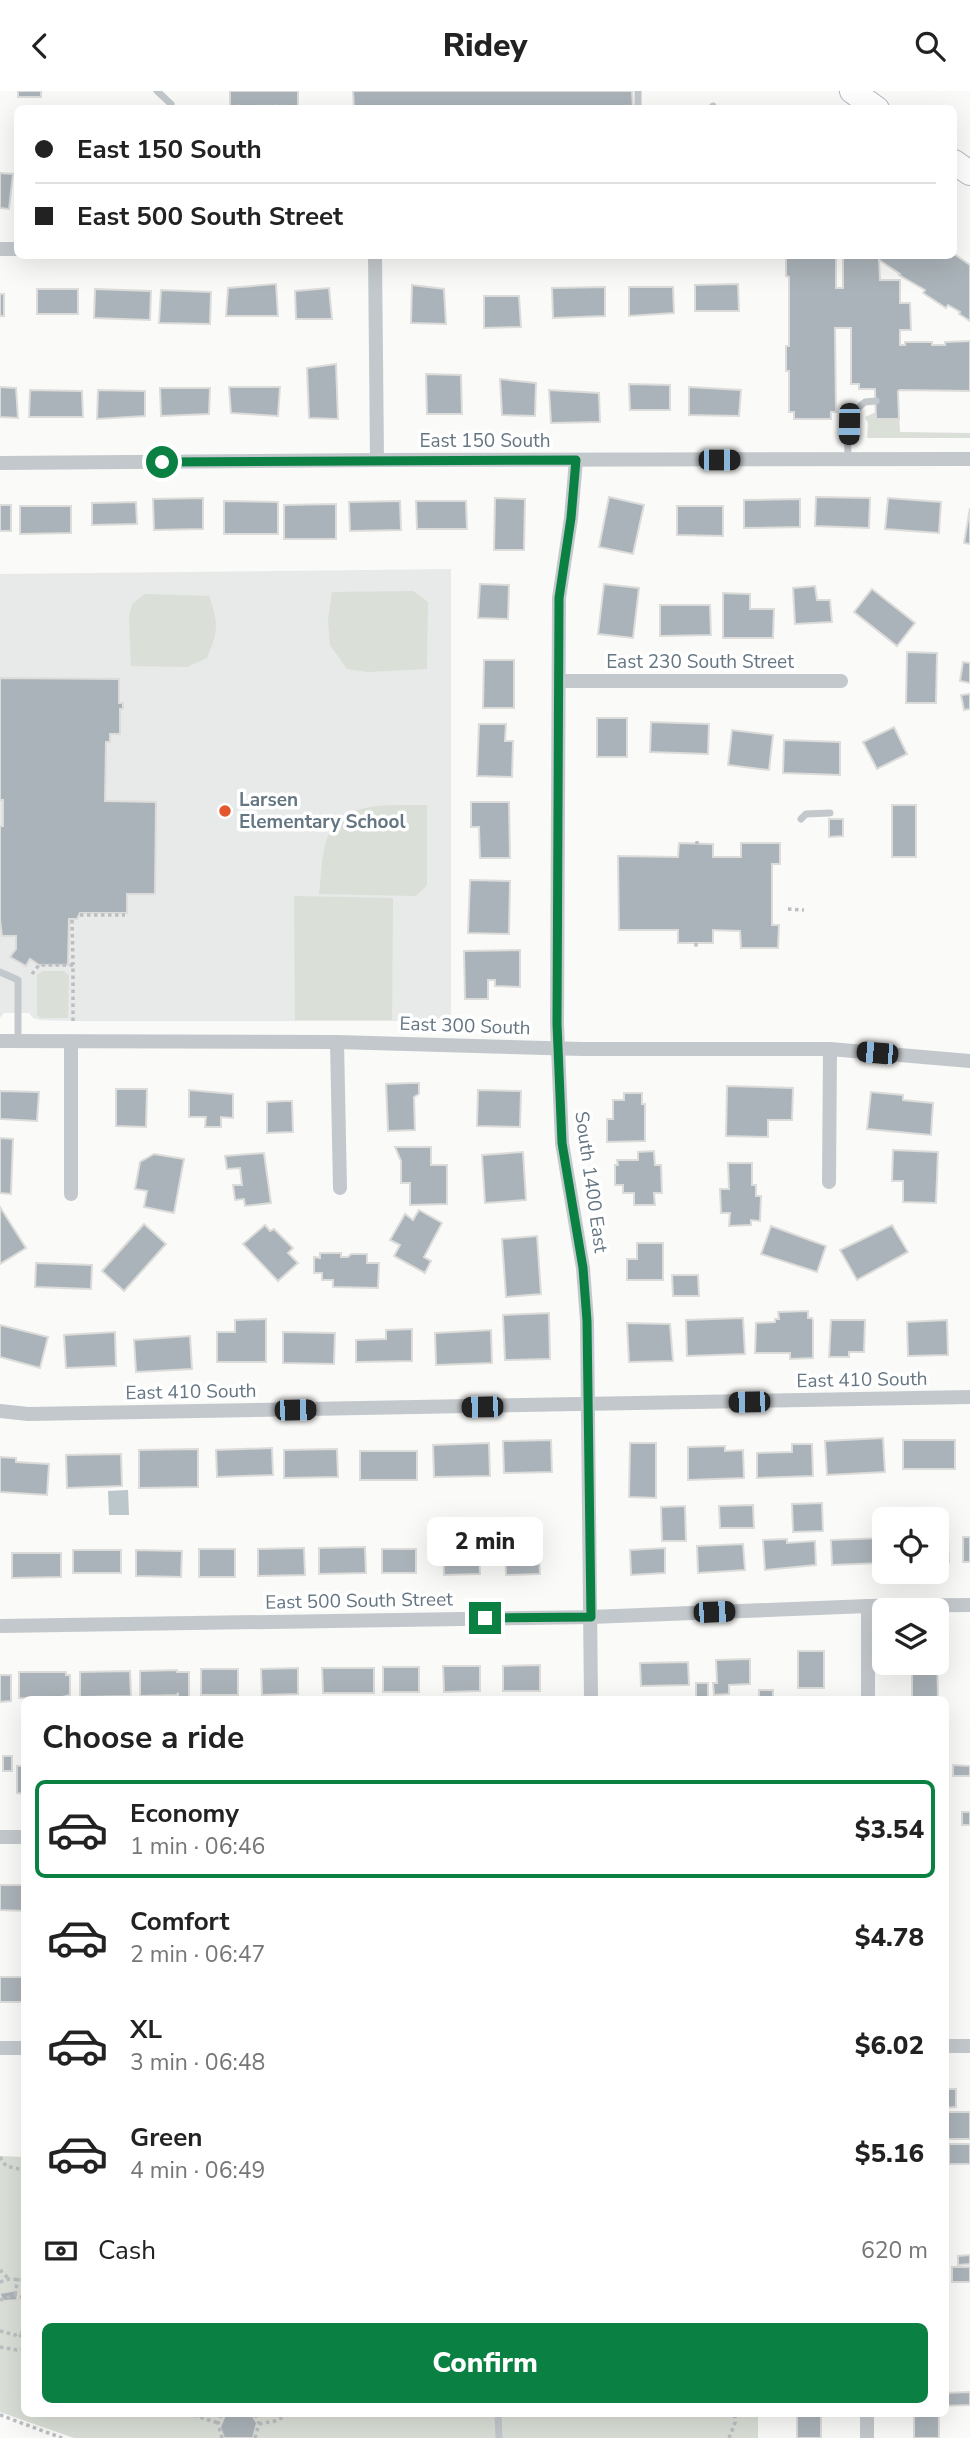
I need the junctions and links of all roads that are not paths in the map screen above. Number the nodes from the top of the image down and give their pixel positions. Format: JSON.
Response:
{"nodes":[{"id":1,"x":157,"y":91,"type":"edge"},
{"id":2,"x":852,"y":91,"type":"edge"},
{"id":3,"x":171,"y":104,"type":"dead end"},
{"id":4,"x":871,"y":105,"type":"edge"},
{"id":5,"x":374,"y":259,"type":"edge"},
{"id":6,"x":876,"y":401,"type":"dead end"},
{"id":7,"x":849,"y":459,"type":"junction"},
{"id":8,"x":970,"y":459,"type":"edge"},
{"id":9,"x":377,"y":460,"type":"junction"},
{"id":10,"x":576,"y":460,"type":"junction"},
{"id":11,"x":0,"y":463,"type":"edge"},
{"id":12,"x":559,"y":681,"type":"junction"},
{"id":13,"x":841,"y":681,"type":"dead end"},
{"id":14,"x":830,"y":813,"type":"dead end"},
{"id":15,"x":801,"y":819,"type":"dead end"},
{"id":16,"x":0,"y":972,"type":"edge"},
{"id":17,"x":0,"y":1041,"type":"edge"},
{"id":18,"x":18,"y":1041,"type":"junction"},
{"id":19,"x":71,"y":1042,"type":"junction"},
{"id":20,"x":337,"y":1042,"type":"junction"},
{"id":21,"x":558,"y":1047,"type":"junction"},
{"id":22,"x":830,"y":1049,"type":"junction"},
{"id":23,"x":970,"y":1061,"type":"edge"},
{"id":24,"x":830,"y":1182,"type":"dead end"},
{"id":25,"x":341,"y":1188,"type":"dead end"},
{"id":26,"x":71,"y":1194,"type":"dead end"},
{"id":27,"x":970,"y":1397,"type":"edge"},
{"id":28,"x":588,"y":1405,"type":"junction"},
{"id":29,"x":0,"y":1411,"type":"edge"},
{"id":30,"x":970,"y":1605,"type":"edge"},
{"id":31,"x":868,"y":1606,"type":"junction"},
{"id":32,"x":591,"y":1617,"type":"junction"},
{"id":33,"x":0,"y":1626,"type":"edge"},
{"id":34,"x":591,"y":1696,"type":"edge"},
{"id":35,"x":868,"y":1696,"type":"edge"},
{"id":36,"x":0,"y":1837,"type":"edge"},
{"id":37,"x":21,"y":1837,"type":"edge"},
{"id":38,"x":949,"y":2046,"type":"edge"},
{"id":39,"x":970,"y":2046,"type":"edge"},
{"id":40,"x":0,"y":2048,"type":"edge"},
{"id":41,"x":21,"y":2048,"type":"edge"},
{"id":42,"x":498,"y":2417,"type":"edge"},
{"id":43,"x":867,"y":2417,"type":"edge"},
{"id":44,"x":499,"y":2438,"type":"edge"},
{"id":45,"x":867,"y":2438,"type":"edge"}],
"edges":[{"from":1,"to":3,"type":"lane"},
{"from":2,"to":4,"type":"highway"},
{"from":5,"to":9,"type":"street"},
{"from":6,"to":7,"type":"lane"},
{"from":7,"to":8,"type":"street","name":"East 150 South"},
{"from":7,"to":10,"type":"street","name":"East 150 South"},
{"from":9,"to":10,"type":"street","name":"East 150 South"},
{"from":9,"to":11,"type":"street","name":"East 150 South"},
{"from":10,"to":12,"type":"street","name":"South 1400 East"},
{"from":12,"to":13,"type":"street","name":"East 230 South Street"},
{"from":12,"to":21,"type":"street","name":"South 1400 East"},
{"from":14,"to":15,"type":"lane"},
{"from":16,"to":18,"type":"lane"},
{"from":17,"to":18,"type":"street","name":"East 300 South"},
{"from":18,"to":19,"type":"street","name":"East 300 South"},
{"from":19,"to":20,"type":"street","name":"East 300 South"},
{"from":19,"to":26,"type":"street"},
{"from":20,"to":21,"type":"street","name":"East 300 South"},
{"from":20,"to":25,"type":"street"},
{"from":21,"to":22,"type":"street","name":"East 300 South"},
{"from":21,"to":28,"type":"street","name":"South 1400 East"},
{"from":22,"to":23,"type":"street","name":"East 300 South"},
{"from":22,"to":24,"type":"street"},
{"from":27,"to":28,"type":"street","name":"East 410 South"},
{"from":28,"to":29,"type":"street","name":"East 410 South"},
{"from":28,"to":32,"type":"street","name":"South 1400 East"},
{"from":30,"to":31,"type":"street","name":"East 500 South Street"},
{"from":31,"to":32,"type":"street","name":"East 500 South Street"},
{"from":31,"to":35,"type":"street"},
{"from":32,"to":33,"type":"street","name":"East 500 South Street"},
{"from":32,"to":34,"type":"street","name":"South 1400 East"},
{"from":36,"to":37,"type":"street"},
{"from":38,"to":39,"type":"street"},
{"from":40,"to":41,"type":"street"},
{"from":42,"to":44,"type":"lane"},
{"from":43,"to":45,"type":"street"}]}
